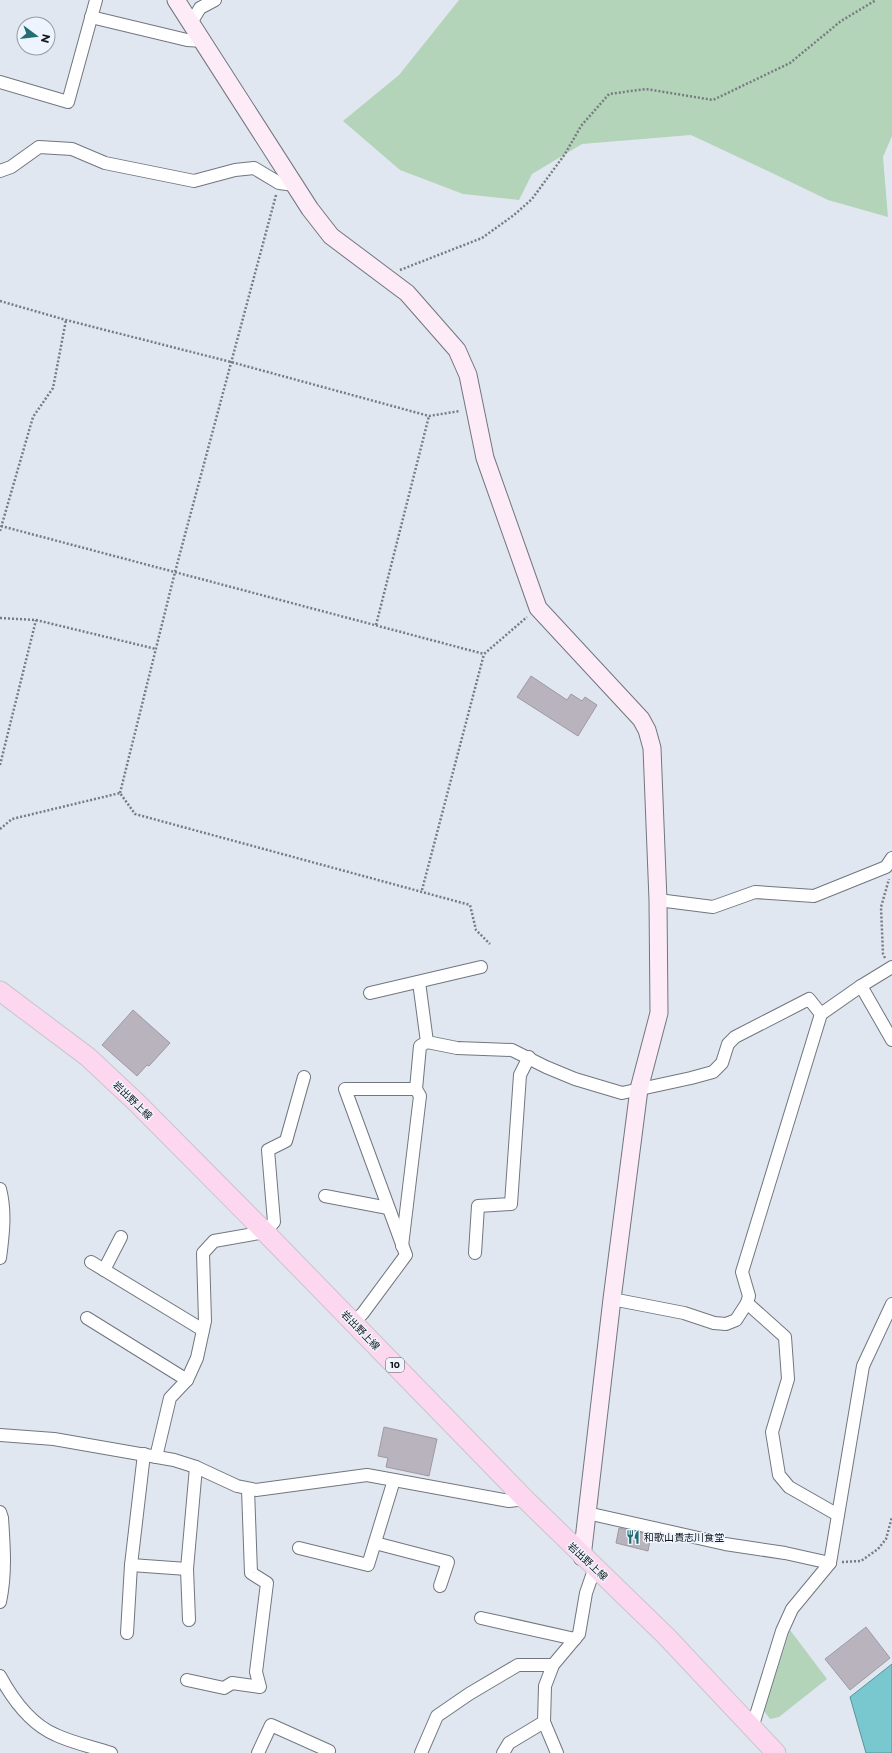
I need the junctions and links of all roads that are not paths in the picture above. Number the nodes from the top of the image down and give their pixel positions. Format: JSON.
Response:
{"nodes":[{"id":1,"x":96,"y":0,"type":"edge"},
{"id":2,"x":176,"y":0,"type":"edge"},
{"id":3,"x":215,"y":0,"type":"edge"},
{"id":4,"x":91,"y":17,"type":"junction"},
{"id":5,"x":191,"y":23,"type":"junction"},
{"id":6,"x":203,"y":41,"type":"junction"},
{"id":7,"x":0,"y":82,"type":"edge"},
{"id":8,"x":0,"y":171,"type":"edge"},
{"id":9,"x":287,"y":184,"type":"junction"},
{"id":10,"x":889,"y":863,"type":"edge"},
{"id":11,"x":658,"y":900,"type":"junction"},
{"id":12,"x":481,"y":967,"type":"dead end"},
{"id":13,"x":890,"y":968,"type":"edge"},
{"id":14,"x":419,"y":982,"type":"junction"},
{"id":15,"x":861,"y":986,"type":"junction"},
{"id":16,"x":0,"y":991,"type":"edge"},
{"id":17,"x":370,"y":993,"type":"dead end"},
{"id":18,"x":821,"y":1014,"type":"junction"},
{"id":19,"x":892,"y":1040,"type":"edge"},
{"id":20,"x":426,"y":1042,"type":"junction"},
{"id":21,"x":529,"y":1057,"type":"junction"},
{"id":22,"x":304,"y":1077,"type":"dead end"},
{"id":23,"x":416,"y":1089,"type":"junction"},
{"id":24,"x":639,"y":1089,"type":"junction"},
{"id":25,"x":0,"y":1189,"type":"edge"},
{"id":26,"x":325,"y":1196,"type":"dead end"},
{"id":27,"x":388,"y":1208,"type":"junction"},
{"id":28,"x":265,"y":1232,"type":"junction"},
{"id":29,"x":121,"y":1237,"type":"dead end"},
{"id":30,"x":402,"y":1246,"type":"junction"},
{"id":31,"x":475,"y":1253,"type":"dead end"},
{"id":32,"x":0,"y":1258,"type":"edge"},
{"id":33,"x":91,"y":1262,"type":"dead end"},
{"id":34,"x":104,"y":1270,"type":"junction"},
{"id":35,"x":612,"y":1299,"type":"junction"},
{"id":36,"x":747,"y":1303,"type":"junction"},
{"id":37,"x":892,"y":1304,"type":"edge"},
{"id":38,"x":87,"y":1318,"type":"dead end"},
{"id":39,"x":354,"y":1322,"type":"junction"},
{"id":40,"x":203,"y":1330,"type":"junction"},
{"id":41,"x":186,"y":1380,"type":"junction"},
{"id":42,"x":0,"y":1434,"type":"edge"},
{"id":43,"x":144,"y":1454,"type":"junction"},
{"id":44,"x":156,"y":1457,"type":"junction"},
{"id":45,"x":196,"y":1467,"type":"junction"},
{"id":46,"x":394,"y":1480,"type":"junction"},
{"id":47,"x":248,"y":1489,"type":"junction"},
{"id":48,"x":525,"y":1499,"type":"junction"},
{"id":49,"x":0,"y":1512,"type":"edge"},
{"id":50,"x":588,"y":1513,"type":"junction"},
{"id":51,"x":838,"y":1515,"type":"junction"},
{"id":52,"x":375,"y":1543,"type":"junction"},
{"id":53,"x":299,"y":1548,"type":"dead end"},
{"id":54,"x":589,"y":1562,"type":"junction"},
{"id":55,"x":830,"y":1562,"type":"junction"},
{"id":56,"x":131,"y":1565,"type":"junction"},
{"id":57,"x":187,"y":1569,"type":"junction"},
{"id":58,"x":440,"y":1586,"type":"dead end"},
{"id":59,"x":0,"y":1602,"type":"edge"},
{"id":60,"x":481,"y":1618,"type":"dead end"},
{"id":61,"x":189,"y":1620,"type":"dead end"},
{"id":62,"x":127,"y":1633,"type":"dead end"},
{"id":63,"x":575,"y":1639,"type":"junction"},
{"id":64,"x":553,"y":1665,"type":"junction"},
{"id":65,"x":0,"y":1676,"type":"edge"},
{"id":66,"x":187,"y":1680,"type":"dead end"},
{"id":67,"x":544,"y":1722,"type":"junction"},
{"id":68,"x":752,"y":1728,"type":"junction"},
{"id":69,"x":111,"y":1753,"type":"edge"},
{"id":70,"x":258,"y":1753,"type":"edge"},
{"id":71,"x":328,"y":1753,"type":"edge"},
{"id":72,"x":421,"y":1753,"type":"edge"},
{"id":73,"x":503,"y":1753,"type":"edge"},
{"id":74,"x":557,"y":1753,"type":"edge"},
{"id":75,"x":776,"y":1753,"type":"edge"}],
"edges":[{"from":1,"to":4,"type":"street"},
{"from":2,"to":5,"type":"street"},
{"from":3,"to":5,"type":"street"},
{"from":4,"to":6,"type":"street"},
{"from":4,"to":7,"type":"street"},
{"from":5,"to":6,"type":"street"},
{"from":6,"to":9,"type":"street"},
{"from":8,"to":9,"type":"street"},
{"from":9,"to":11,"type":"street"},
{"from":10,"to":11,"type":"street"},
{"from":11,"to":24,"type":"street"},
{"from":12,"to":14,"type":"street"},
{"from":13,"to":15,"type":"street"},
{"from":14,"to":17,"type":"street"},
{"from":14,"to":20,"type":"street"},
{"from":15,"to":18,"type":"street"},
{"from":15,"to":19,"type":"street"},
{"from":16,"to":28,"type":"main road","name":"岩出野上線","number":"10"},
{"from":18,"to":24,"type":"street"},
{"from":18,"to":36,"type":"street"},
{"from":20,"to":21,"type":"street"},
{"from":20,"to":23,"type":"street"},
{"from":21,"to":24,"type":"street"},
{"from":21,"to":31,"type":"street"},
{"from":22,"to":28,"type":"street"},
{"from":23,"to":27,"type":"street"},
{"from":23,"to":30,"type":"street"},
{"from":24,"to":35,"type":"street"},
{"from":25,"to":32,"type":"street"},
{"from":26,"to":27,"type":"street"},
{"from":27,"to":30,"type":"street"},
{"from":28,"to":39,"type":"main road","name":"岩出野上線","number":"10"},
{"from":28,"to":40,"type":"street"},
{"from":29,"to":34,"type":"street"},
{"from":30,"to":39,"type":"street"},
{"from":33,"to":34,"type":"street"},
{"from":34,"to":40,"type":"street"},
{"from":35,"to":36,"type":"street"},
{"from":35,"to":50,"type":"street"},
{"from":36,"to":51,"type":"street"},
{"from":37,"to":51,"type":"street"},
{"from":38,"to":41,"type":"street"},
{"from":39,"to":48,"type":"main road","name":"岩出野上線","number":"10"},
{"from":40,"to":41,"type":"street"},
{"from":41,"to":44,"type":"street"},
{"from":42,"to":43,"type":"street"},
{"from":43,"to":44,"type":"street"},
{"from":43,"to":56,"type":"street"},
{"from":44,"to":45,"type":"street"},
{"from":45,"to":47,"type":"street"},
{"from":45,"to":57,"type":"street"},
{"from":46,"to":47,"type":"street"},
{"from":46,"to":48,"type":"street"},
{"from":46,"to":52,"type":"street"},
{"from":47,"to":66,"type":"street"},
{"from":48,"to":54,"type":"main road","name":"岩出野上線","number":"10"},
{"from":49,"to":59,"type":"street"},
{"from":50,"to":54,"type":"street"},
{"from":50,"to":55,"type":"street"},
{"from":51,"to":55,"type":"street"},
{"from":52,"to":53,"type":"street"},
{"from":52,"to":58,"type":"street"},
{"from":54,"to":63,"type":"street"},
{"from":54,"to":68,"type":"main road","name":"岩出野上線","number":"10"},
{"from":55,"to":68,"type":"street"},
{"from":56,"to":57,"type":"street"},
{"from":56,"to":62,"type":"street"},
{"from":57,"to":61,"type":"street"},
{"from":60,"to":63,"type":"street"},
{"from":63,"to":64,"type":"street"},
{"from":64,"to":67,"type":"street"},
{"from":64,"to":72,"type":"street"},
{"from":65,"to":69,"type":"street"},
{"from":67,"to":73,"type":"street"},
{"from":67,"to":74,"type":"street"},
{"from":68,"to":75,"type":"main road","name":"岩出野上線","number":"10"},
{"from":70,"to":71,"type":"street"}]}
